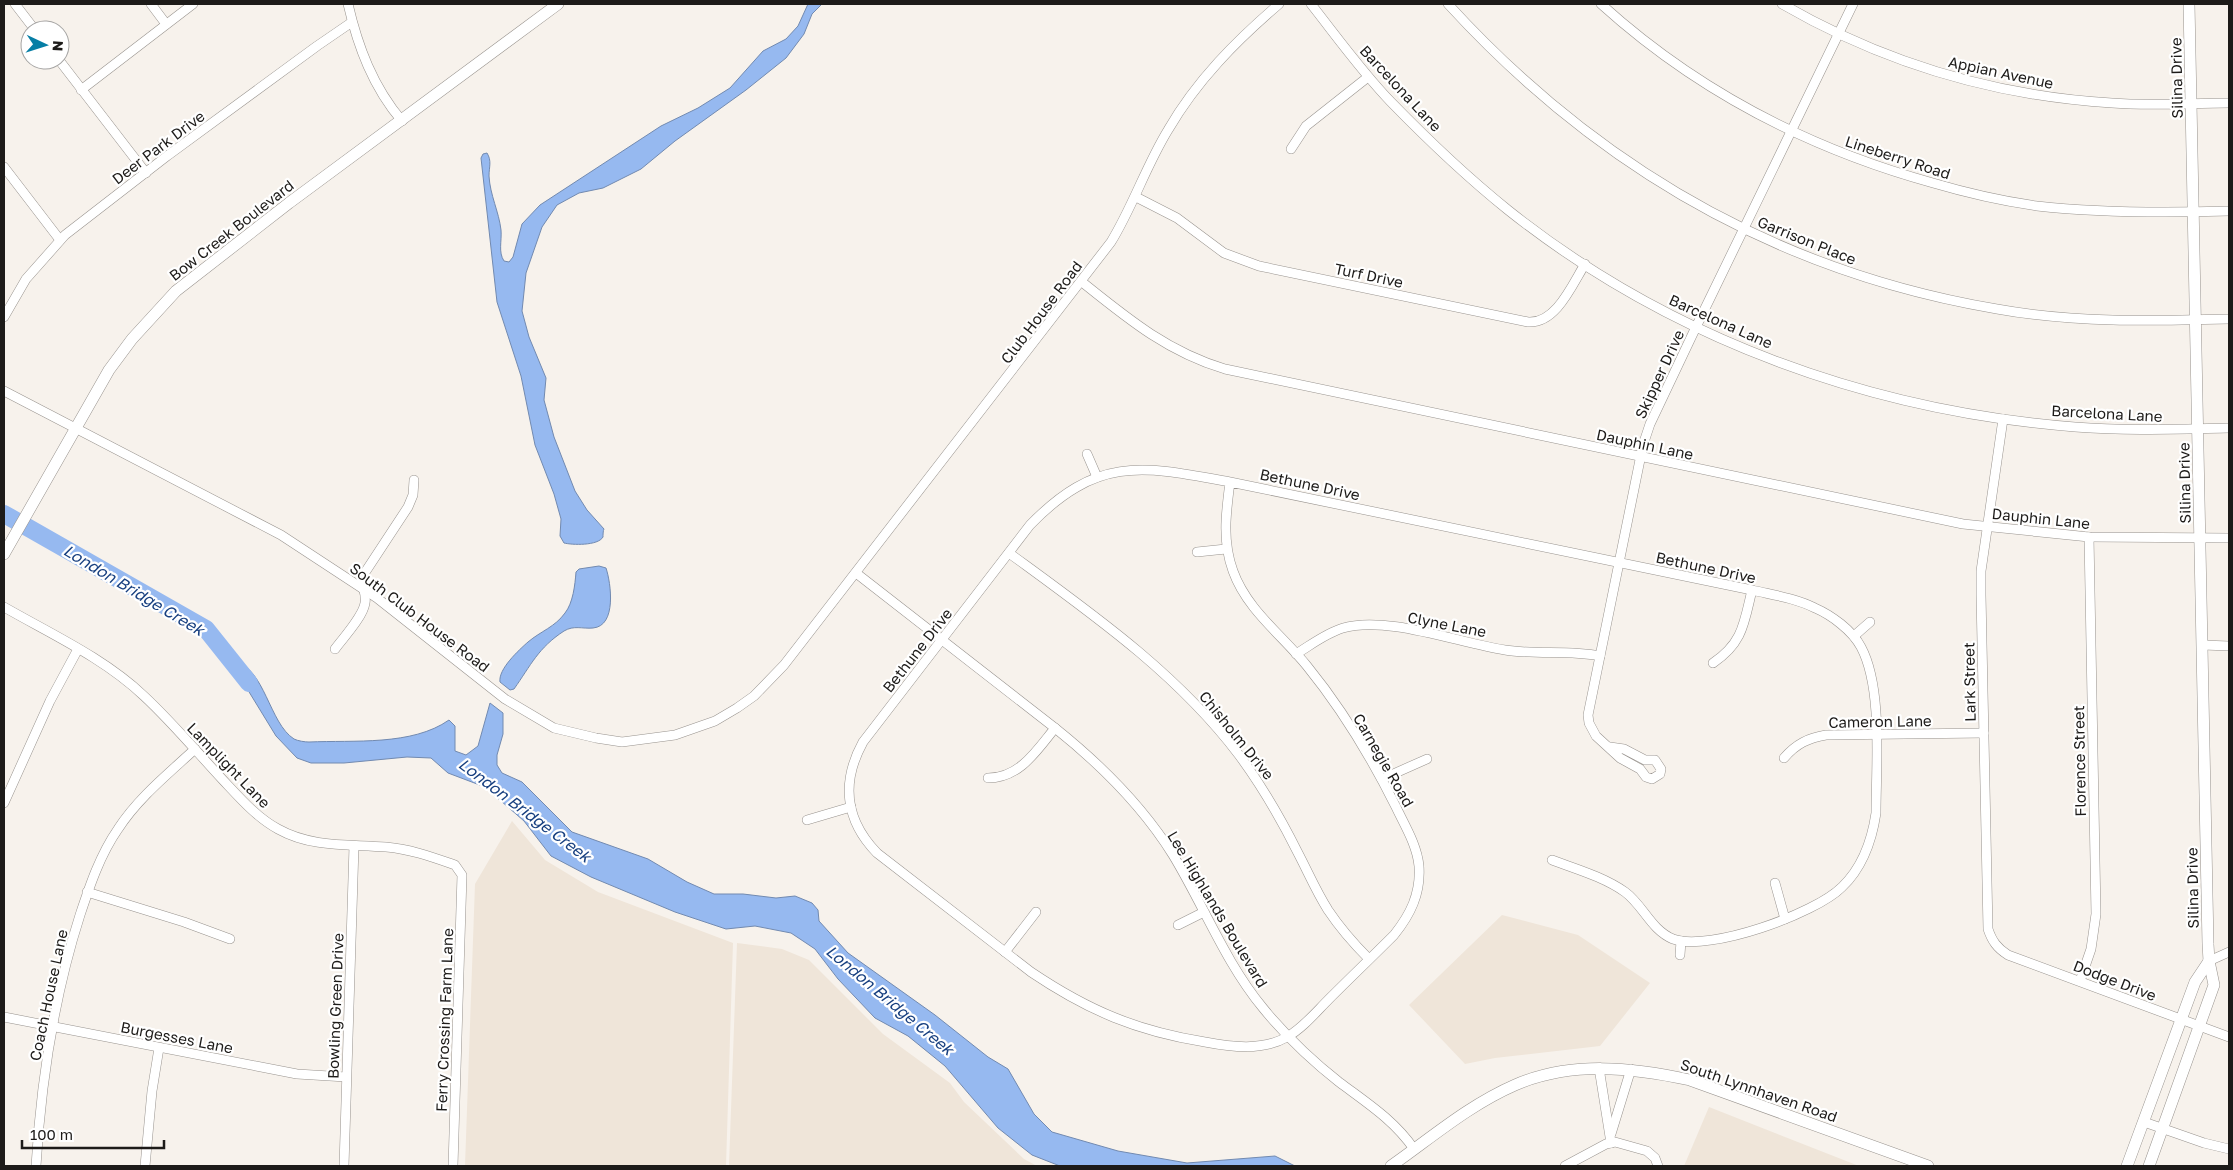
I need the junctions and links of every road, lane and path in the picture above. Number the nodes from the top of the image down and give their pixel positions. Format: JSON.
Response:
{"nodes":[{"id":1,"x":15,"y":4,"type":"edge"},
{"id":2,"x":151,"y":4,"type":"edge"},
{"id":3,"x":193,"y":4,"type":"edge"},
{"id":4,"x":348,"y":4,"type":"edge"},
{"id":5,"x":558,"y":4,"type":"edge"},
{"id":6,"x":1279,"y":4,"type":"edge"},
{"id":7,"x":1311,"y":4,"type":"edge"},
{"id":8,"x":1448,"y":4,"type":"edge"},
{"id":9,"x":1601,"y":4,"type":"edge"},
{"id":10,"x":1782,"y":4,"type":"edge"},
{"id":11,"x":1853,"y":4,"type":"edge"},
{"id":12,"x":2189,"y":4,"type":"edge"},
{"id":13,"x":27,"y":20,"type":"edge"},
{"id":14,"x":352,"y":22,"type":"junction"},
{"id":15,"x":166,"y":24,"type":"junction"},
{"id":16,"x":1839,"y":34,"type":"junction"},
{"id":17,"x":66,"y":70,"type":"edge"},
{"id":18,"x":1368,"y":77,"type":"junction"},
{"id":19,"x":81,"y":90,"type":"junction"},
{"id":20,"x":2229,"y":103,"type":"edge"},
{"id":21,"x":2192,"y":104,"type":"junction"},
{"id":22,"x":402,"y":121,"type":"junction"},
{"id":23,"x":1791,"y":132,"type":"junction"},
{"id":24,"x":1291,"y":149,"type":"dead end"},
{"id":25,"x":4,"y":167,"type":"edge"},
{"id":26,"x":146,"y":173,"type":"junction"},
{"id":27,"x":1136,"y":197,"type":"junction"},
{"id":28,"x":2229,"y":211,"type":"edge"},
{"id":29,"x":2194,"y":212,"type":"junction"},
{"id":30,"x":1744,"y":229,"type":"junction"},
{"id":31,"x":60,"y":240,"type":"junction"},
{"id":32,"x":1585,"y":264,"type":"junction"},
{"id":33,"x":1082,"y":282,"type":"junction"},
{"id":34,"x":4,"y":317,"type":"edge"},
{"id":35,"x":2196,"y":320,"type":"junction"},
{"id":36,"x":2229,"y":320,"type":"edge"},
{"id":37,"x":1696,"y":327,"type":"junction"},
{"id":38,"x":4,"y":391,"type":"edge"},
{"id":39,"x":2003,"y":419,"type":"junction"},
{"id":40,"x":75,"y":428,"type":"junction"},
{"id":41,"x":2229,"y":428,"type":"edge"},
{"id":42,"x":2198,"y":429,"type":"junction"},
{"id":43,"x":1087,"y":454,"type":"dead end"},
{"id":44,"x":1640,"y":457,"type":"junction"},
{"id":45,"x":1097,"y":477,"type":"junction"},
{"id":46,"x":414,"y":480,"type":"dead end"},
{"id":47,"x":1230,"y":482,"type":"junction"},
{"id":48,"x":1987,"y":527,"type":"junction"},
{"id":49,"x":2089,"y":537,"type":"junction"},
{"id":50,"x":2200,"y":538,"type":"junction"},
{"id":51,"x":2229,"y":538,"type":"edge"},
{"id":52,"x":1226,"y":549,"type":"junction"},
{"id":53,"x":1009,"y":552,"type":"junction"},
{"id":54,"x":1197,"y":552,"type":"dead end"},
{"id":55,"x":4,"y":554,"type":"edge"},
{"id":56,"x":1620,"y":563,"type":"junction"},
{"id":57,"x":856,"y":573,"type":"junction"},
{"id":58,"x":363,"y":588,"type":"junction"},
{"id":59,"x":1752,"y":590,"type":"junction"},
{"id":60,"x":4,"y":607,"type":"edge"},
{"id":61,"x":1870,"y":622,"type":"dead end"},
{"id":62,"x":812,"y":630,"type":"joint"},
{"id":63,"x":1854,"y":636,"type":"junction"},
{"id":64,"x":942,"y":640,"type":"junction"},
{"id":65,"x":2203,"y":645,"type":"junction"},
{"id":66,"x":2229,"y":646,"type":"edge"},
{"id":67,"x":78,"y":649,"type":"junction"},
{"id":68,"x":335,"y":649,"type":"dead end"},
{"id":69,"x":1296,"y":654,"type":"junction"},
{"id":70,"x":1600,"y":656,"type":"junction"},
{"id":71,"x":1713,"y":662,"type":"dead end"},
{"id":72,"x":1055,"y":728,"type":"junction"},
{"id":73,"x":1984,"y":732,"type":"junction"},
{"id":74,"x":1875,"y":734,"type":"junction"},
{"id":75,"x":1610,"y":748,"type":"junction"},
{"id":76,"x":195,"y":750,"type":"junction"},
{"id":77,"x":1427,"y":758,"type":"dead end"},
{"id":78,"x":1784,"y":758,"type":"dead end"},
{"id":79,"x":988,"y":778,"type":"dead end"},
{"id":80,"x":1382,"y":779,"type":"junction"},
{"id":81,"x":4,"y":803,"type":"edge"},
{"id":82,"x":851,"y":807,"type":"junction"},
{"id":83,"x":807,"y":820,"type":"dead end"},
{"id":84,"x":354,"y":846,"type":"junction"},
{"id":85,"x":1552,"y":860,"type":"dead end"},
{"id":86,"x":462,"y":875,"type":"joint"},
{"id":87,"x":1774,"y":883,"type":"dead end"},
{"id":88,"x":87,"y":892,"type":"junction"},
{"id":89,"x":1036,"y":912,"type":"dead end"},
{"id":90,"x":1204,"y":912,"type":"junction"},
{"id":91,"x":1786,"y":919,"type":"junction"},
{"id":92,"x":1178,"y":925,"type":"dead end"},
{"id":93,"x":230,"y":939,"type":"dead end"},
{"id":94,"x":1681,"y":941,"type":"junction"},
{"id":95,"x":1994,"y":944,"type":"joint"},
{"id":96,"x":1005,"y":952,"type":"junction"},
{"id":97,"x":2229,"y":952,"type":"edge"},
{"id":98,"x":1680,"y":955,"type":"dead end"},
{"id":99,"x":1369,"y":959,"type":"junction"},
{"id":100,"x":2209,"y":961,"type":"junction"},
{"id":101,"x":2080,"y":981,"type":"junction"},
{"id":102,"x":4,"y":1018,"type":"edge"},
{"id":103,"x":2182,"y":1020,"type":"junction"},
{"id":104,"x":53,"y":1027,"type":"junction"},
{"id":105,"x":2201,"y":1027,"type":"junction"},
{"id":106,"x":1289,"y":1036,"type":"junction"},
{"id":107,"x":2229,"y":1037,"type":"edge"},
{"id":108,"x":159,"y":1048,"type":"junction"},
{"id":109,"x":1599,"y":1068,"type":"junction"},
{"id":110,"x":1630,"y":1069,"type":"junction"},
{"id":111,"x":346,"y":1078,"type":"junction"},
{"id":112,"x":2144,"y":1122,"type":"junction"},
{"id":113,"x":2163,"y":1130,"type":"junction"},
{"id":114,"x":1611,"y":1140,"type":"junction"},
{"id":115,"x":1414,"y":1149,"type":"junction"},
{"id":116,"x":2229,"y":1149,"type":"edge"},
{"id":117,"x":36,"y":1166,"type":"edge"},
{"id":118,"x":145,"y":1166,"type":"edge"},
{"id":119,"x":344,"y":1166,"type":"edge"},
{"id":120,"x":453,"y":1166,"type":"edge"},
{"id":121,"x":1391,"y":1166,"type":"edge"},
{"id":122,"x":1565,"y":1166,"type":"edge"},
{"id":123,"x":1658,"y":1166,"type":"edge"},
{"id":124,"x":1928,"y":1166,"type":"edge"},
{"id":125,"x":2128,"y":1166,"type":"edge"},
{"id":126,"x":2150,"y":1166,"type":"edge"}],
"edges":[{"from":1,"to":13,"type":"street"},
{"from":2,"to":15,"type":"street"},
{"from":3,"to":15,"type":"street"},
{"from":4,"to":14,"type":"street"},
{"from":5,"to":22,"type":"street","name":"Bow Creek Boulevard"},
{"from":6,"to":27,"type":"street","name":"Club House Road"},
{"from":7,"to":18,"type":"street","name":"Barcelona Lane"},
{"from":8,"to":30,"type":"street","name":"Garrison Place"},
{"from":9,"to":23,"type":"street","name":"Lineberry Road"},
{"from":10,"to":16,"type":"street","name":"Appian Avenue"},
{"from":11,"to":16,"type":"street","name":"Skipper Drive"},
{"from":12,"to":21,"type":"street","name":"Silina Drive"},
{"from":14,"to":22,"type":"street"},
{"from":14,"to":26,"type":"street","name":"Deer Park Drive"},
{"from":15,"to":19,"type":"street"},
{"from":16,"to":21,"type":"street","name":"Appian Avenue"},
{"from":16,"to":23,"type":"street","name":"Skipper Drive"},
{"from":17,"to":19,"type":"street"},
{"from":18,"to":24,"type":"street"},
{"from":18,"to":32,"type":"street","name":"Barcelona Lane"},
{"from":19,"to":26,"type":"street"},
{"from":20,"to":21,"type":"street","name":"Appian Avenue"},
{"from":21,"to":29,"type":"street","name":"Silina Drive"},
{"from":22,"to":40,"type":"street","name":"Bow Creek Boulevard"},
{"from":23,"to":29,"type":"street","name":"Lineberry Road"},
{"from":23,"to":30,"type":"street","name":"Skipper Drive"},
{"from":25,"to":31,"type":"street"},
{"from":26,"to":31,"type":"street","name":"Deer Park Drive"},
{"from":27,"to":32,"type":"street","name":"Turf Drive"},
{"from":27,"to":33,"type":"street","name":"Club House Road"},
{"from":28,"to":29,"type":"street","name":"Lineberry Road"},
{"from":29,"to":35,"type":"street","name":"Silina Drive"},
{"from":30,"to":35,"type":"street","name":"Garrison Place"},
{"from":30,"to":37,"type":"street","name":"Skipper Drive"},
{"from":31,"to":34,"type":"street","name":"Deer Park Drive"},
{"from":32,"to":37,"type":"street","name":"Barcelona Lane"},
{"from":33,"to":44,"type":"street","name":"Dauphin Lane"},
{"from":33,"to":57,"type":"street","name":"Club House Road"},
{"from":35,"to":36,"type":"street","name":"Garrison Place"},
{"from":35,"to":42,"type":"street","name":"Silina Drive"},
{"from":37,"to":39,"type":"street","name":"Barcelona Lane"},
{"from":37,"to":44,"type":"street","name":"Skipper Drive"},
{"from":38,"to":40,"type":"street","name":"South Club House Road"},
{"from":39,"to":42,"type":"street","name":"Barcelona Lane"},
{"from":39,"to":48,"type":"street","name":"Lark Street"},
{"from":40,"to":55,"type":"street","name":"Bow Creek Boulevard"},
{"from":40,"to":58,"type":"street","name":"South Club House Road"},
{"from":41,"to":42,"type":"street","name":"Barcelona Lane"},
{"from":42,"to":50,"type":"street","name":"Silina Drive"},
{"from":43,"to":45,"type":"street"},
{"from":44,"to":48,"type":"street","name":"Dauphin Lane"},
{"from":44,"to":56,"type":"street","name":"Skipper Drive"},
{"from":45,"to":47,"type":"street","name":"Bethune Drive"},
{"from":45,"to":53,"type":"street","name":"Bethune Drive"},
{"from":46,"to":58,"type":"street"},
{"from":47,"to":52,"type":"street","name":"Carnegie Road"},
{"from":47,"to":56,"type":"street","name":"Bethune Drive"},
{"from":48,"to":49,"type":"street","name":"Dauphin Lane"},
{"from":48,"to":73,"type":"street","name":"Lark Street"},
{"from":49,"to":50,"type":"street","name":"Dauphin Lane"},
{"from":49,"to":101,"type":"street","name":"Florence Street"},
{"from":50,"to":51,"type":"street","name":"Dauphin Lane"},
{"from":50,"to":65,"type":"street","name":"Silina Drive"},
{"from":52,"to":54,"type":"street"},
{"from":52,"to":69,"type":"street","name":"Carnegie Road"},
{"from":53,"to":64,"type":"street","name":"Bethune Drive"},
{"from":53,"to":99,"type":"street","name":"Chisholm Drive"},
{"from":56,"to":59,"type":"street","name":"Bethune Drive"},
{"from":56,"to":70,"type":"street","name":"Skipper Drive"},
{"from":57,"to":62,"type":"street","name":"Club House Road"},
{"from":57,"to":64,"type":"street","name":"Lee Highlands Boulevard"},
{"from":58,"to":62,"type":"street","name":"South Club House Road"},
{"from":58,"to":68,"type":"street"},
{"from":59,"to":63,"type":"street","name":"Bethune Drive"},
{"from":59,"to":71,"type":"street"},
{"from":60,"to":67,"type":"street","name":"Lamplight Lane"},
{"from":61,"to":63,"type":"street"},
{"from":63,"to":74,"type":"street","name":"Bethune Drive"},
{"from":64,"to":72,"type":"street","name":"Lee Highlands Boulevard"},
{"from":64,"to":82,"type":"street","name":"Bethune Drive"},
{"from":65,"to":66,"type":"street"},
{"from":65,"to":100,"type":"street","name":"Silina Drive"},
{"from":67,"to":76,"type":"street","name":"Lamplight Lane"},
{"from":67,"to":81,"type":"street"},
{"from":69,"to":70,"type":"street","name":"Clyne Lane"},
{"from":69,"to":80,"type":"street","name":"Carnegie Road"},
{"from":70,"to":75,"type":"street","name":"Skipper Drive"},
{"from":72,"to":79,"type":"street"},
{"from":72,"to":90,"type":"street","name":"Lee Highlands Boulevard"},
{"from":73,"to":74,"type":"street","name":"Cameron Lane"},
{"from":73,"to":95,"type":"street","name":"Lark Street"},
{"from":74,"to":78,"type":"street","name":"Cameron Lane"},
{"from":74,"to":91,"type":"street","name":"Bethune Drive"},
{"from":75,"to":75,"type":"street","name":"Skipper Drive"},
{"from":76,"to":84,"type":"street","name":"Lamplight Lane"},
{"from":76,"to":88,"type":"street","name":"Coach House Lane"},
{"from":77,"to":80,"type":"street"},
{"from":80,"to":99,"type":"street","name":"Carnegie Road"},
{"from":82,"to":83,"type":"street"},
{"from":82,"to":96,"type":"street","name":"Bethune Drive"},
{"from":84,"to":86,"type":"street","name":"Lamplight Lane"},
{"from":84,"to":111,"type":"street","name":"Bowling Green Drive"},
{"from":85,"to":94,"type":"street","name":"Bethune Drive"},
{"from":86,"to":120,"type":"street","name":"Ferry Crossing Farm Lane"},
{"from":87,"to":91,"type":"street"},
{"from":88,"to":93,"type":"street"},
{"from":88,"to":104,"type":"street","name":"Coach House Lane"},
{"from":89,"to":96,"type":"street"},
{"from":90,"to":92,"type":"street"},
{"from":90,"to":106,"type":"street","name":"Lee Highlands Boulevard"},
{"from":91,"to":94,"type":"street","name":"Bethune Drive"},
{"from":94,"to":98,"type":"street"},
{"from":95,"to":101,"type":"street","name":"Dodge Drive"},
{"from":96,"to":106,"type":"street","name":"Bethune Drive"},
{"from":97,"to":100,"type":"street"},
{"from":99,"to":106,"type":"street","name":"Carnegie Road"},
{"from":100,"to":103,"type":"street"},
{"from":100,"to":105,"type":"street","name":"Silina Drive"},
{"from":101,"to":103,"type":"street","name":"Dodge Drive"},
{"from":102,"to":104,"type":"street","name":"Burgesses Lane"},
{"from":103,"to":105,"type":"street","name":"Dodge Drive"},
{"from":103,"to":112,"type":"street"},
{"from":104,"to":108,"type":"street","name":"Burgesses Lane"},
{"from":104,"to":117,"type":"street","name":"Coach House Lane"},
{"from":105,"to":107,"type":"street","name":"Dodge Drive"},
{"from":105,"to":113,"type":"street","name":"Silina Drive"},
{"from":106,"to":115,"type":"street","name":"Lee Highlands Boulevard"},
{"from":108,"to":111,"type":"street","name":"Burgesses Lane"},
{"from":108,"to":118,"type":"street"},
{"from":109,"to":110,"type":"street","name":"South Lynnhaven Road"},
{"from":109,"to":114,"type":"street"},
{"from":109,"to":115,"type":"street","name":"South Lynnhaven Road"},
{"from":110,"to":114,"type":"street"},
{"from":110,"to":124,"type":"street","name":"South Lynnhaven Road"},
{"from":111,"to":119,"type":"street","name":"Bowling Green Drive"},
{"from":112,"to":113,"type":"street"},
{"from":112,"to":125,"type":"street"},
{"from":113,"to":116,"type":"street"},
{"from":113,"to":126,"type":"street","name":"Silina Drive"},
{"from":114,"to":122,"type":"street"},
{"from":114,"to":123,"type":"street"},
{"from":115,"to":121,"type":"street","name":"South Lynnhaven Road"}]}
